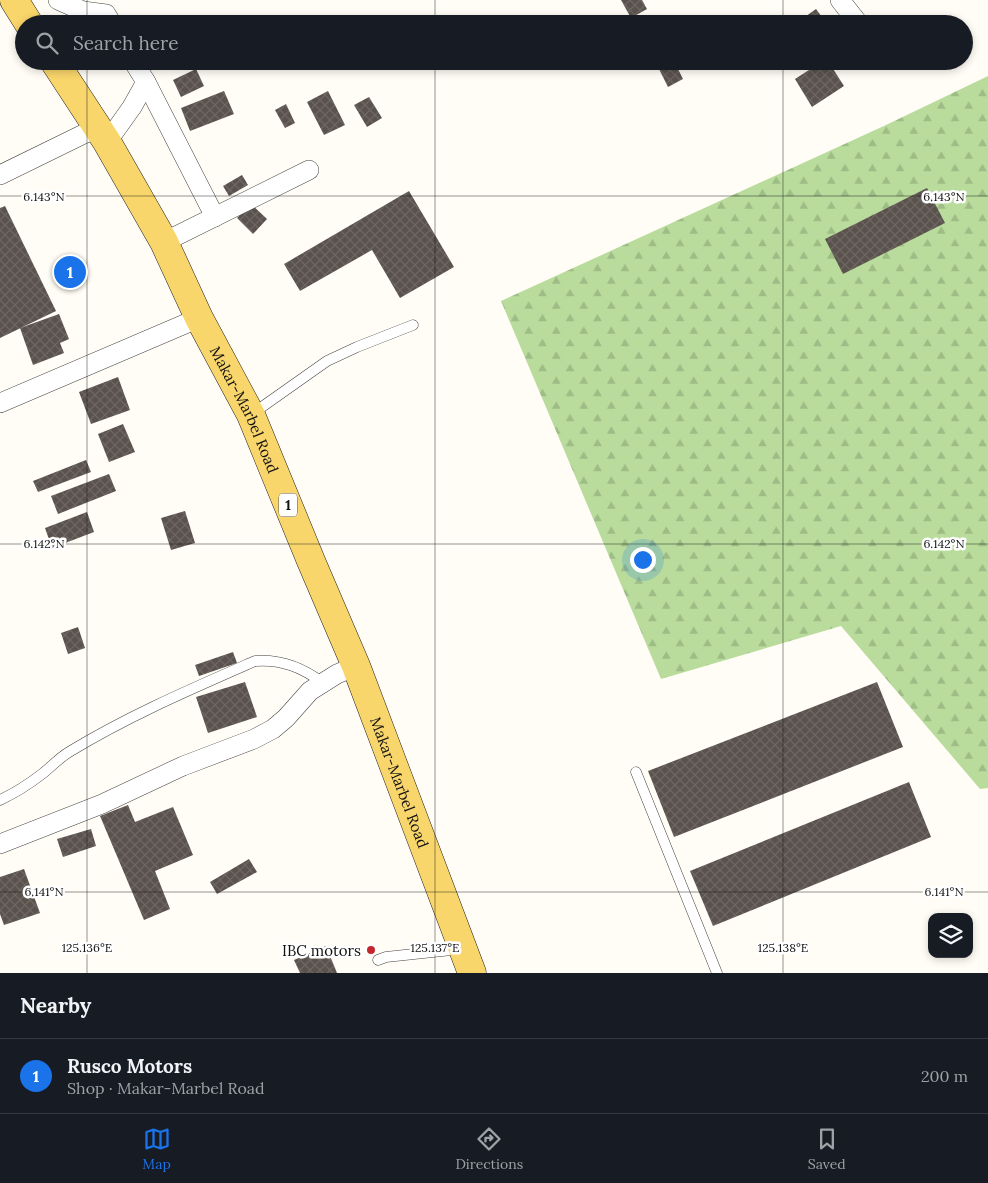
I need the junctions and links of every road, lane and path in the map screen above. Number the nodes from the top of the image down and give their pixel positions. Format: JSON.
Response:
{"nodes":[{"id":1,"x":14,"y":0,"type":"edge"},
{"id":2,"x":58,"y":0,"type":"edge"},
{"id":3,"x":840,"y":0,"type":"edge"},
{"id":4,"x":106,"y":12,"type":"edge"},
{"id":5,"x":23,"y":15,"type":"edge"},
{"id":6,"x":852,"y":15,"type":"edge"},
{"id":7,"x":60,"y":70,"type":"edge"},
{"id":8,"x":139,"y":70,"type":"edge"},
{"id":9,"x":146,"y":82,"type":"junction"},
{"id":10,"x":102,"y":135,"type":"junction"},
{"id":11,"x":309,"y":170,"type":"dead end"},
{"id":12,"x":0,"y":175,"type":"edge"},
{"id":13,"x":215,"y":217,"type":"junction"},
{"id":14,"x":164,"y":242,"type":"junction"},
{"id":15,"x":199,"y":318,"type":"junction"},
{"id":16,"x":412,"y":325,"type":"dead end"},
{"id":17,"x":0,"y":402,"type":"edge"},
{"id":18,"x":251,"y":415,"type":"junction"},
{"id":19,"x":356,"y":666,"type":"junction"},
{"id":20,"x":323,"y":683,"type":"junction"},
{"id":21,"x":636,"y":772,"type":"dead end"},
{"id":22,"x":0,"y":800,"type":"edge"},
{"id":23,"x":0,"y":844,"type":"edge"},
{"id":24,"x":378,"y":960,"type":"dead end"},
{"id":25,"x":468,"y":961,"type":"edge"},
{"id":26,"x":717,"y":973,"type":"edge"}],
"edges":[{"from":1,"to":5,"type":"main road"},
{"from":2,"to":4,"type":"street"},
{"from":3,"to":6,"type":"street"},
{"from":7,"to":10,"type":"main road","name":"Makar-Marbel Road","number":"1"},
{"from":8,"to":9,"type":"street"},
{"from":9,"to":10,"type":"street"},
{"from":9,"to":13,"type":"street"},
{"from":10,"to":12,"type":"street"},
{"from":10,"to":14,"type":"main road","name":"Makar-Marbel Road","number":"1"},
{"from":11,"to":13,"type":"street"},
{"from":13,"to":14,"type":"street"},
{"from":14,"to":15,"type":"main road","name":"Makar-Marbel Road","number":"1"},
{"from":15,"to":17,"type":"street"},
{"from":15,"to":18,"type":"main road","name":"Makar-Marbel Road","number":"1"},
{"from":16,"to":18,"type":"lane"},
{"from":18,"to":19,"type":"main road","name":"Makar-Marbel Road","number":"1"},
{"from":19,"to":20,"type":"street"},
{"from":19,"to":25,"type":"main road","name":"Makar-Marbel Road","number":"1"},
{"from":20,"to":22,"type":"lane"},
{"from":20,"to":23,"type":"street"},
{"from":21,"to":26,"type":"lane"},
{"from":24,"to":25,"type":"lane"}]}
